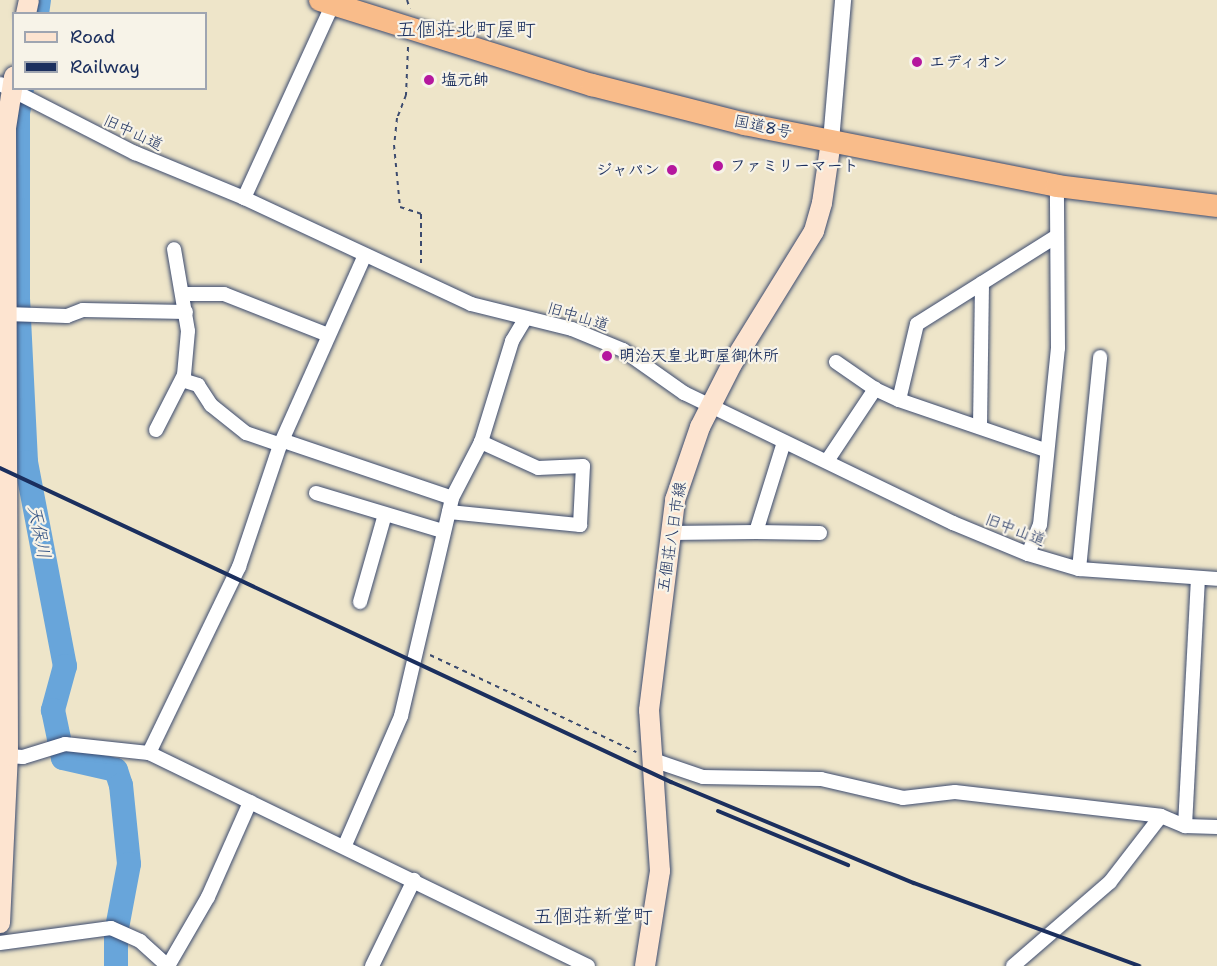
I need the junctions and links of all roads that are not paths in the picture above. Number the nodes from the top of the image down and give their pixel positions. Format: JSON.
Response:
{"nodes":[{"id":1,"x":843,"y":0,"type":"edge"},
{"id":2,"x":326,"y":2,"type":"edge"},
{"id":3,"x":8,"y":84,"type":"edge"},
{"id":4,"x":19,"y":90,"type":"edge"},
{"id":5,"x":831,"y":141,"type":"junction"},
{"id":6,"x":1057,"y":186,"type":"junction"},
{"id":7,"x":244,"y":198,"type":"junction"},
{"id":8,"x":1217,"y":206,"type":"edge"},
{"id":9,"x":1057,"y":236,"type":"junction"},
{"id":10,"x":174,"y":249,"type":"dead end"},
{"id":11,"x":365,"y":255,"type":"junction"},
{"id":12,"x":982,"y":283,"type":"junction"},
{"id":13,"x":183,"y":294,"type":"junction"},
{"id":14,"x":186,"y":312,"type":"junction"},
{"id":15,"x":6,"y":314,"type":"junction"},
{"id":16,"x":525,"y":319,"type":"junction"},
{"id":17,"x":328,"y":335,"type":"junction"},
{"id":18,"x":1101,"y":357,"type":"dead end"},
{"id":19,"x":836,"y":362,"type":"dead end"},
{"id":20,"x":182,"y":380,"type":"junction"},
{"id":21,"x":875,"y":389,"type":"junction"},
{"id":22,"x":899,"y":400,"type":"junction"},
{"id":23,"x":711,"y":404,"type":"junction"},
{"id":24,"x":980,"y":428,"type":"junction"},
{"id":25,"x":156,"y":430,"type":"dead end"},
{"id":26,"x":784,"y":441,"type":"junction"},
{"id":27,"x":480,"y":442,"type":"junction"},
{"id":28,"x":282,"y":443,"type":"junction"},
{"id":29,"x":1045,"y":450,"type":"junction"},
{"id":30,"x":827,"y":461,"type":"junction"},
{"id":31,"x":4,"y":468,"type":"edge"},
{"id":32,"x":316,"y":493,"type":"dead end"},
{"id":33,"x":451,"y":505,"type":"junction"},
{"id":34,"x":386,"y":514,"type":"junction"},
{"id":35,"x":443,"y":531,"type":"junction"},
{"id":36,"x":756,"y":532,"type":"junction"},
{"id":37,"x":670,"y":533,"type":"junction"},
{"id":38,"x":820,"y":533,"type":"dead end"},
{"id":39,"x":4,"y":544,"type":"edge"},
{"id":40,"x":1028,"y":554,"type":"junction"},
{"id":41,"x":1079,"y":569,"type":"junction"},
{"id":42,"x":1198,"y":579,"type":"junction"},
{"id":43,"x":1217,"y":579,"type":"edge"},
{"id":44,"x":360,"y":602,"type":"dead end"},
{"id":45,"x":148,"y":753,"type":"junction"},
{"id":46,"x":8,"y":756,"type":"junction"},
{"id":47,"x":653,"y":760,"type":"junction"},
{"id":48,"x":250,"y":802,"type":"junction"},
{"id":49,"x":1161,"y":816,"type":"junction"},
{"id":50,"x":1185,"y":826,"type":"junction"},
{"id":51,"x":1217,"y":827,"type":"edge"},
{"id":52,"x":345,"y":845,"type":"junction"},
{"id":53,"x":414,"y":880,"type":"junction"},
{"id":54,"x":0,"y":923,"type":"edge"},
{"id":55,"x":0,"y":943,"type":"edge"},
{"id":56,"x":573,"y":963,"type":"edge"},
{"id":57,"x":168,"y":966,"type":"edge"},
{"id":58,"x":372,"y":966,"type":"edge"},
{"id":59,"x":588,"y":966,"type":"edge"},
{"id":60,"x":645,"y":966,"type":"edge"},
{"id":61,"x":1013,"y":966,"type":"edge"}],
"edges":[{"from":1,"to":5,"type":"street"},
{"from":2,"to":5,"type":"highway","name":"国道8号"},
{"from":2,"to":7,"type":"street"},
{"from":3,"to":15,"type":"main road"},
{"from":4,"to":7,"type":"street","name":"旧中山道"},
{"from":5,"to":6,"type":"highway","name":"国道8号"},
{"from":5,"to":23,"type":"main road","name":"五個荘八日市線"},
{"from":6,"to":8,"type":"highway","name":"国道8号"},
{"from":6,"to":9,"type":"street"},
{"from":7,"to":11,"type":"street","name":"旧中山道"},
{"from":9,"to":12,"type":"street"},
{"from":9,"to":29,"type":"street"},
{"from":10,"to":13,"type":"street"},
{"from":11,"to":16,"type":"street","name":"旧中山道"},
{"from":11,"to":17,"type":"street"},
{"from":12,"to":22,"type":"street"},
{"from":12,"to":24,"type":"street"},
{"from":13,"to":14,"type":"street"},
{"from":13,"to":17,"type":"street"},
{"from":14,"to":15,"type":"street"},
{"from":14,"to":20,"type":"street"},
{"from":15,"to":31,"type":"main road"},
{"from":16,"to":23,"type":"street","name":"旧中山道"},
{"from":16,"to":27,"type":"street"},
{"from":17,"to":28,"type":"street"},
{"from":18,"to":41,"type":"street"},
{"from":19,"to":21,"type":"street"},
{"from":20,"to":25,"type":"street"},
{"from":20,"to":28,"type":"street"},
{"from":21,"to":22,"type":"street"},
{"from":21,"to":30,"type":"street"},
{"from":22,"to":24,"type":"street"},
{"from":23,"to":26,"type":"street","name":"旧中山道"},
{"from":23,"to":37,"type":"main road","name":"五個荘八日市線"},
{"from":24,"to":29,"type":"street"},
{"from":26,"to":30,"type":"street","name":"旧中山道"},
{"from":26,"to":36,"type":"street"},
{"from":27,"to":33,"type":"street"},
{"from":27,"to":33,"type":"street"},
{"from":28,"to":33,"type":"street"},
{"from":28,"to":45,"type":"street"},
{"from":29,"to":40,"type":"street"},
{"from":30,"to":40,"type":"street","name":"旧中山道"},
{"from":31,"to":39,"type":"main road"},
{"from":32,"to":34,"type":"street"},
{"from":33,"to":35,"type":"street"},
{"from":34,"to":35,"type":"street"},
{"from":34,"to":44,"type":"street"},
{"from":35,"to":52,"type":"street"},
{"from":36,"to":37,"type":"street"},
{"from":36,"to":38,"type":"street"},
{"from":37,"to":47,"type":"main road","name":"五個荘八日市線"},
{"from":39,"to":46,"type":"main road"},
{"from":40,"to":41,"type":"street","name":"旧中山道"},
{"from":41,"to":42,"type":"street","name":"旧中山道"},
{"from":42,"to":43,"type":"street","name":"旧中山道"},
{"from":42,"to":50,"type":"street"},
{"from":45,"to":46,"type":"street"},
{"from":45,"to":48,"type":"street"},
{"from":46,"to":54,"type":"main road"},
{"from":47,"to":49,"type":"street"},
{"from":47,"to":60,"type":"main road","name":"五個荘八日市線"},
{"from":48,"to":52,"type":"street"},
{"from":48,"to":57,"type":"street"},
{"from":49,"to":50,"type":"street"},
{"from":49,"to":61,"type":"street"},
{"from":50,"to":51,"type":"street"},
{"from":52,"to":53,"type":"street"},
{"from":53,"to":56,"type":"street"},
{"from":53,"to":58,"type":"street"},
{"from":55,"to":57,"type":"street"},
{"from":56,"to":59,"type":"street"}]}
